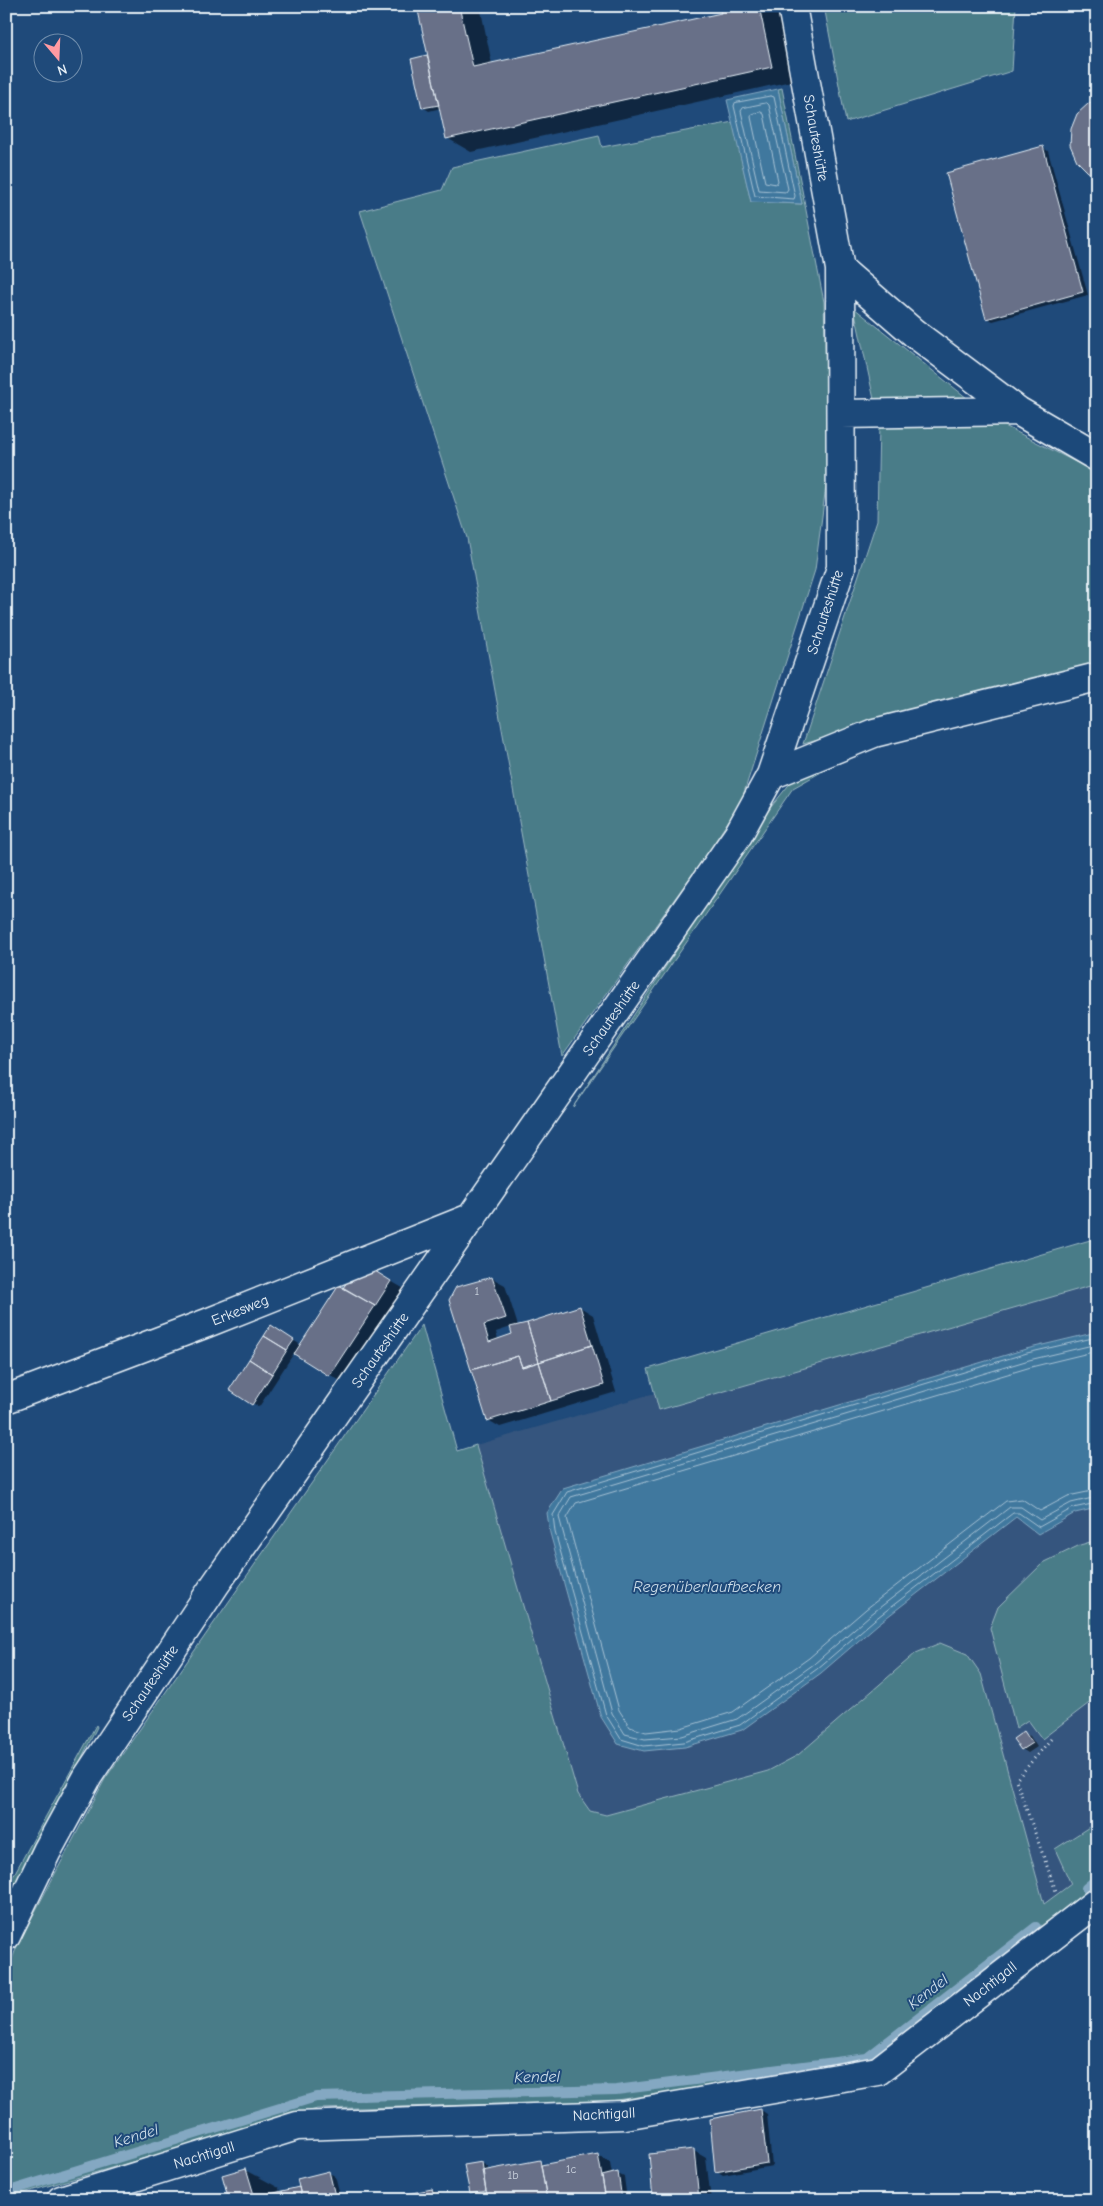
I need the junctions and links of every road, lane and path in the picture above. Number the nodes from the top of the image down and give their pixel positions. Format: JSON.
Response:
{"nodes":[{"id":1,"x":792,"y":6,"type":"edge"},
{"id":2,"x":840,"y":269,"type":"junction"},
{"id":3,"x":1018,"y":411,"type":"junction"},
{"id":4,"x":841,"y":414,"type":"junction"},
{"id":5,"x":1097,"y":457,"type":"edge"},
{"id":6,"x":1097,"y":677,"type":"edge"},
{"id":7,"x":771,"y":775,"type":"junction"},
{"id":8,"x":472,"y":1217,"type":"junction"},
{"id":9,"x":6,"y":1399,"type":"edge"},
{"id":10,"x":1051,"y":1739,"type":"dead end"},
{"id":11,"x":1097,"y":1902,"type":"edge"},
{"id":12,"x":1071,"y":1921,"type":"junction"},
{"id":13,"x":6,"y":1936,"type":"edge"},
{"id":14,"x":61,"y":2200,"type":"edge"}],
"edges":[{"from":1,"to":2,"type":"street","name":"Schauteshütte"},
{"from":2,"to":3,"type":"street"},
{"from":2,"to":4,"type":"street","name":"Schauteshütte"},
{"from":3,"to":4,"type":"street"},
{"from":3,"to":5,"type":"street"},
{"from":4,"to":7,"type":"street","name":"Schauteshütte"},
{"from":6,"to":7,"type":"street"},
{"from":7,"to":8,"type":"street","name":"Schauteshütte"},
{"from":8,"to":9,"type":"street","name":"Erkesweg"},
{"from":8,"to":13,"type":"street","name":"Schauteshütte"},
{"from":10,"to":12,"type":"path"},
{"from":11,"to":12,"type":"street","name":"Nachtigall"},
{"from":12,"to":14,"type":"street","name":"Nachtigall"}]}
